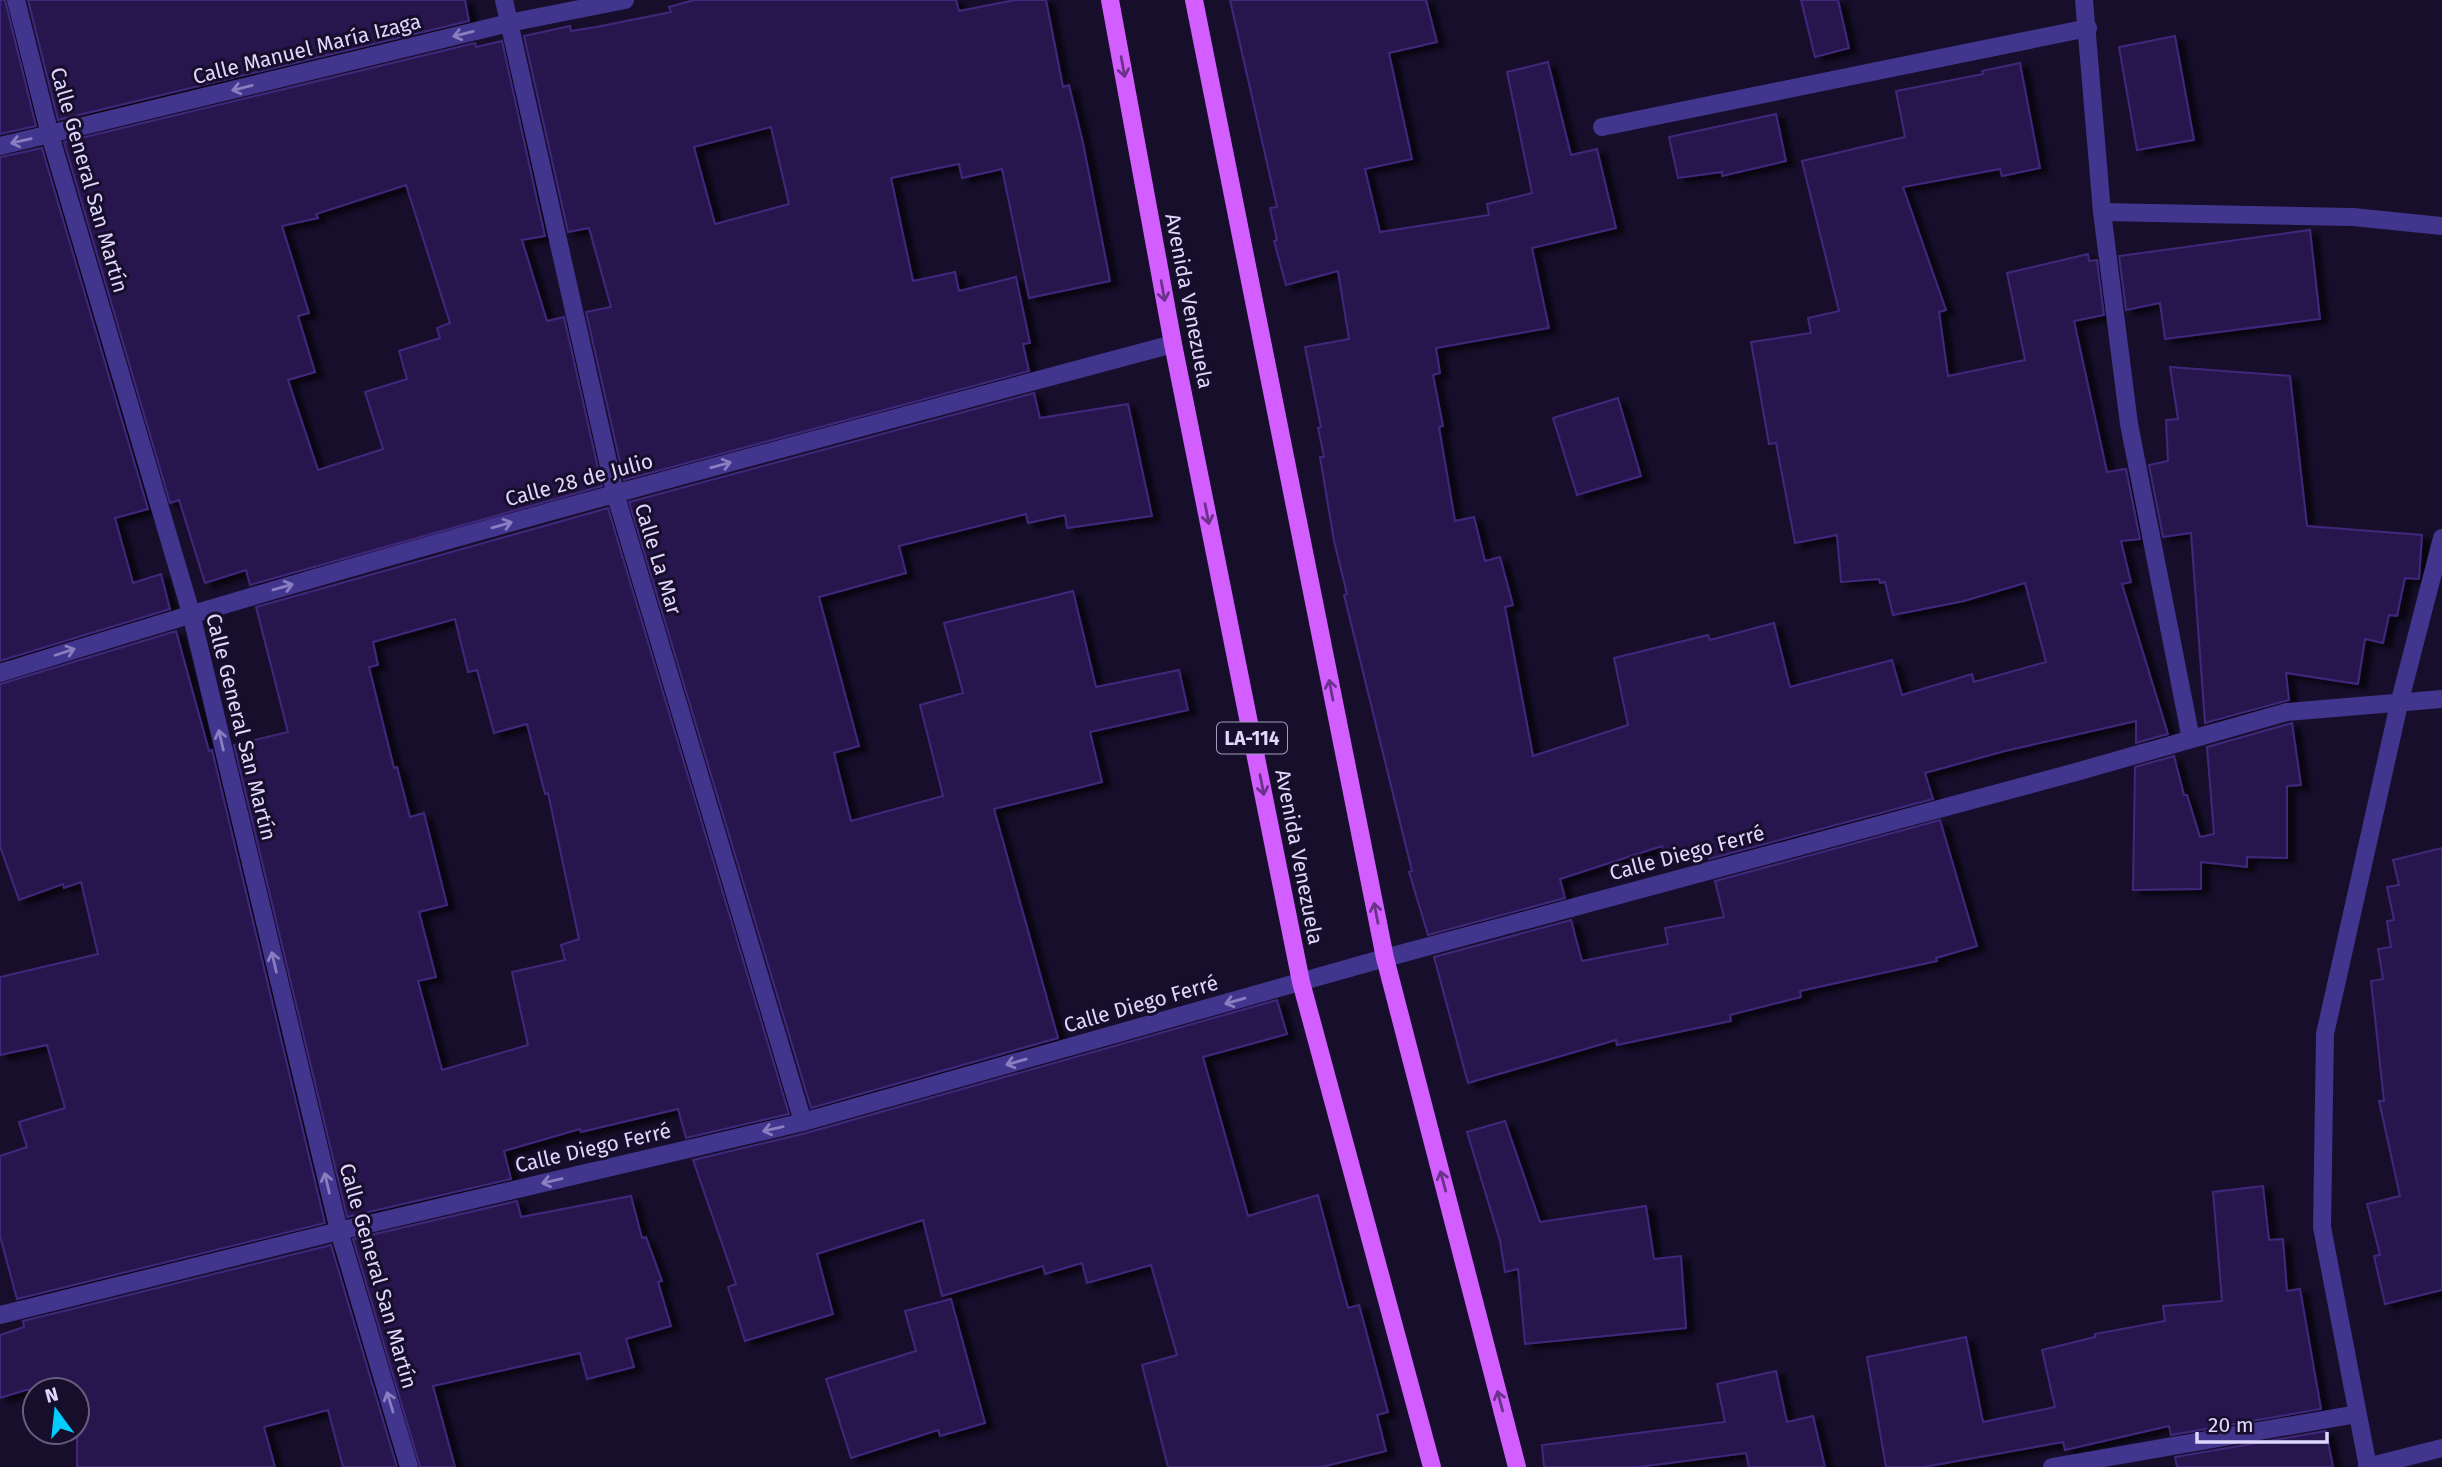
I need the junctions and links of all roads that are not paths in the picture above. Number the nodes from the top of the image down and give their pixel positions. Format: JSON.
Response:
{"nodes":[{"id":1,"x":16,"y":0,"type":"edge"},
{"id":2,"x":504,"y":0,"type":"edge"},
{"id":3,"x":625,"y":0,"type":"edge"},
{"id":4,"x":1110,"y":0,"type":"edge"},
{"id":5,"x":1194,"y":0,"type":"edge"},
{"id":6,"x":2084,"y":0,"type":"edge"},
{"id":7,"x":509,"y":23,"type":"junction"},
{"id":8,"x":2088,"y":28,"type":"junction"},
{"id":9,"x":1602,"y":127,"type":"dead end"},
{"id":10,"x":50,"y":135,"type":"junction"},
{"id":11,"x":0,"y":146,"type":"edge"},
{"id":12,"x":2102,"y":212,"type":"junction"},
{"id":13,"x":2442,"y":226,"type":"edge"},
{"id":14,"x":1173,"y":344,"type":"junction"},
{"id":15,"x":615,"y":493,"type":"junction"},
{"id":16,"x":2442,"y":538,"type":"edge"},
{"id":17,"x":191,"y":613,"type":"junction"},
{"id":18,"x":0,"y":673,"type":"edge"},
{"id":19,"x":2442,"y":699,"type":"edge"},
{"id":20,"x":2399,"y":704,"type":"junction"},
{"id":21,"x":2191,"y":739,"type":"junction"},
{"id":22,"x":1385,"y":958,"type":"junction"},
{"id":23,"x":1301,"y":982,"type":"junction"},
{"id":24,"x":803,"y":1122,"type":"junction"},
{"id":25,"x":339,"y":1231,"type":"junction"},
{"id":26,"x":0,"y":1315,"type":"edge"},
{"id":27,"x":2357,"y":1414,"type":"junction"},
{"id":28,"x":2442,"y":1448,"type":"edge"},
{"id":29,"x":410,"y":1467,"type":"edge"},
{"id":30,"x":1432,"y":1467,"type":"edge"},
{"id":31,"x":1517,"y":1467,"type":"edge"},
{"id":32,"x":2052,"y":1467,"type":"edge"},
{"id":33,"x":2367,"y":1467,"type":"edge"}],
"edges":[{"from":1,"to":10,"type":"street","name":"Calle General San Martín"},
{"from":2,"to":7,"type":"street","name":"Calle La Mar"},
{"from":3,"to":7,"type":"street","name":"Calle Manuel María Izaga"},
{"from":4,"to":14,"type":"main road","name":"Avenida Venezuela","number":"LA-114","one_way":true},
{"from":22,"to":5,"type":"main road","one_way":true},
{"from":6,"to":8,"type":"street"},
{"from":7,"to":10,"type":"street","name":"Calle Manuel María Izaga","one_way":true},
{"from":7,"to":15,"type":"street","name":"Calle La Mar"},
{"from":8,"to":9,"type":"street"},
{"from":8,"to":12,"type":"street"},
{"from":10,"to":11,"type":"street","name":"Calle Manuel María Izaga","one_way":true},
{"from":10,"to":17,"type":"street","name":"Calle General San Martín"},
{"from":12,"to":13,"type":"street"},
{"from":12,"to":21,"type":"street"},
{"from":15,"to":14,"type":"street","name":"Calle 28 de Julio","one_way":true},
{"from":14,"to":23,"type":"main road","name":"Avenida Venezuela","number":"LA-114","one_way":true},
{"from":17,"to":15,"type":"street","name":"Calle 28 de Julio","one_way":true},
{"from":15,"to":24,"type":"street","name":"Calle La Mar"},
{"from":16,"to":20,"type":"street"},
{"from":18,"to":17,"type":"street","name":"Calle 28 de Julio","one_way":true},
{"from":25,"to":17,"type":"street","name":"Calle General San Martín","one_way":true},
{"from":19,"to":20,"type":"street","name":"Calle Diego Ferré"},
{"from":20,"to":21,"type":"street","name":"Calle Diego Ferré"},
{"from":20,"to":27,"type":"street"},
{"from":21,"to":22,"type":"street","name":"Calle Diego Ferré"},
{"from":22,"to":23,"type":"street","name":"Calle Diego Ferré"},
{"from":31,"to":22,"type":"main road","one_way":true},
{"from":23,"to":24,"type":"street","name":"Calle Diego Ferré","one_way":true},
{"from":23,"to":30,"type":"main road","name":"Avenida Venezuela","number":"LA-114"},
{"from":24,"to":25,"type":"street","name":"Calle Diego Ferré","one_way":true},
{"from":25,"to":26,"type":"street","name":"Calle Diego Ferré"},
{"from":29,"to":25,"type":"street","name":"Calle General San Martín","one_way":true},
{"from":27,"to":32,"type":"street"},
{"from":27,"to":33,"type":"street"},
{"from":28,"to":33,"type":"street"}]}
